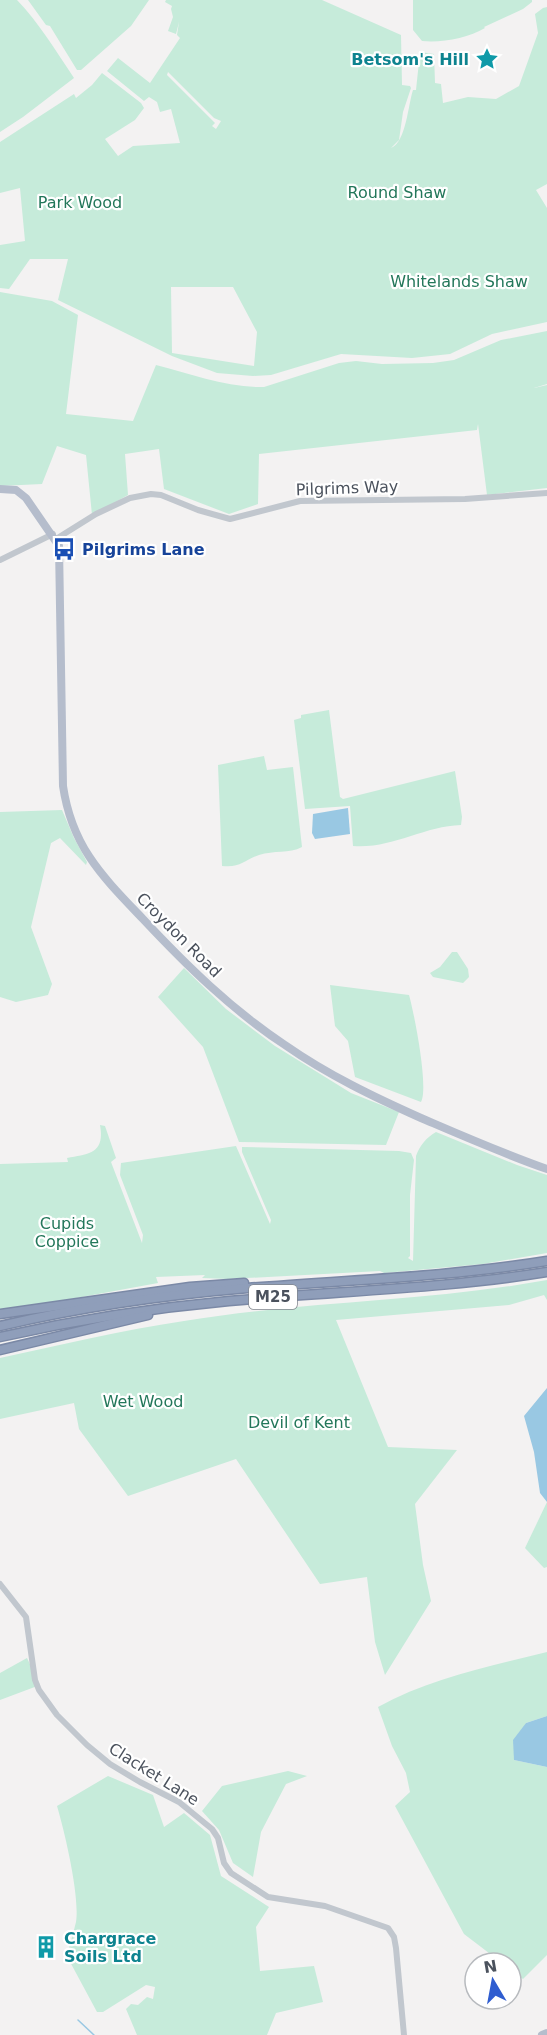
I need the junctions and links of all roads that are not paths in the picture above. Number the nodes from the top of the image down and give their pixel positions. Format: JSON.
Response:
{"nodes":[{"id":1,"x":0,"y":489,"type":"edge"},
{"id":2,"x":547,"y":493,"type":"edge"},
{"id":3,"x":55,"y":537,"type":"junction"},
{"id":4,"x":0,"y":560,"type":"edge"},
{"id":5,"x":547,"y":1169,"type":"edge"},
{"id":6,"x":547,"y":1261,"type":"edge"},
{"id":7,"x":547,"y":1272,"type":"edge"},
{"id":8,"x":274,"y":1286,"type":"junction"},
{"id":9,"x":187,"y":1305,"type":"junction"},
{"id":10,"x":0,"y":1314,"type":"edge"},
{"id":11,"x":0,"y":1326,"type":"edge"},
{"id":12,"x":0,"y":1337,"type":"edge"},
{"id":13,"x":0,"y":1350,"type":"edge"},
{"id":14,"x":0,"y":1584,"type":"edge"},
{"id":15,"x":547,"y":2033,"type":"edge"},
{"id":16,"x":404,"y":2035,"type":"edge"},
{"id":17,"x":542,"y":2035,"type":"edge"}],
"edges":[{"from":1,"to":3,"type":"main road"},
{"from":2,"to":3,"type":"street","name":"Pilgrims Way"},
{"from":3,"to":4,"type":"street"},
{"from":3,"to":5,"type":"main road","name":"Croydon Road"},
{"from":6,"to":8,"type":"highway","number":"M25"},
{"from":7,"to":9,"type":"highway","number":"M25"},
{"from":8,"to":10,"type":"highway","number":"M25"},
{"from":8,"to":11,"type":"highway","number":"M25"},
{"from":9,"to":12,"type":"highway","number":"M25"},
{"from":9,"to":13,"type":"highway","number":"M25"},
{"from":14,"to":16,"type":"street","name":"Clacket Lane"},
{"from":15,"to":17,"type":"main road"}]}
